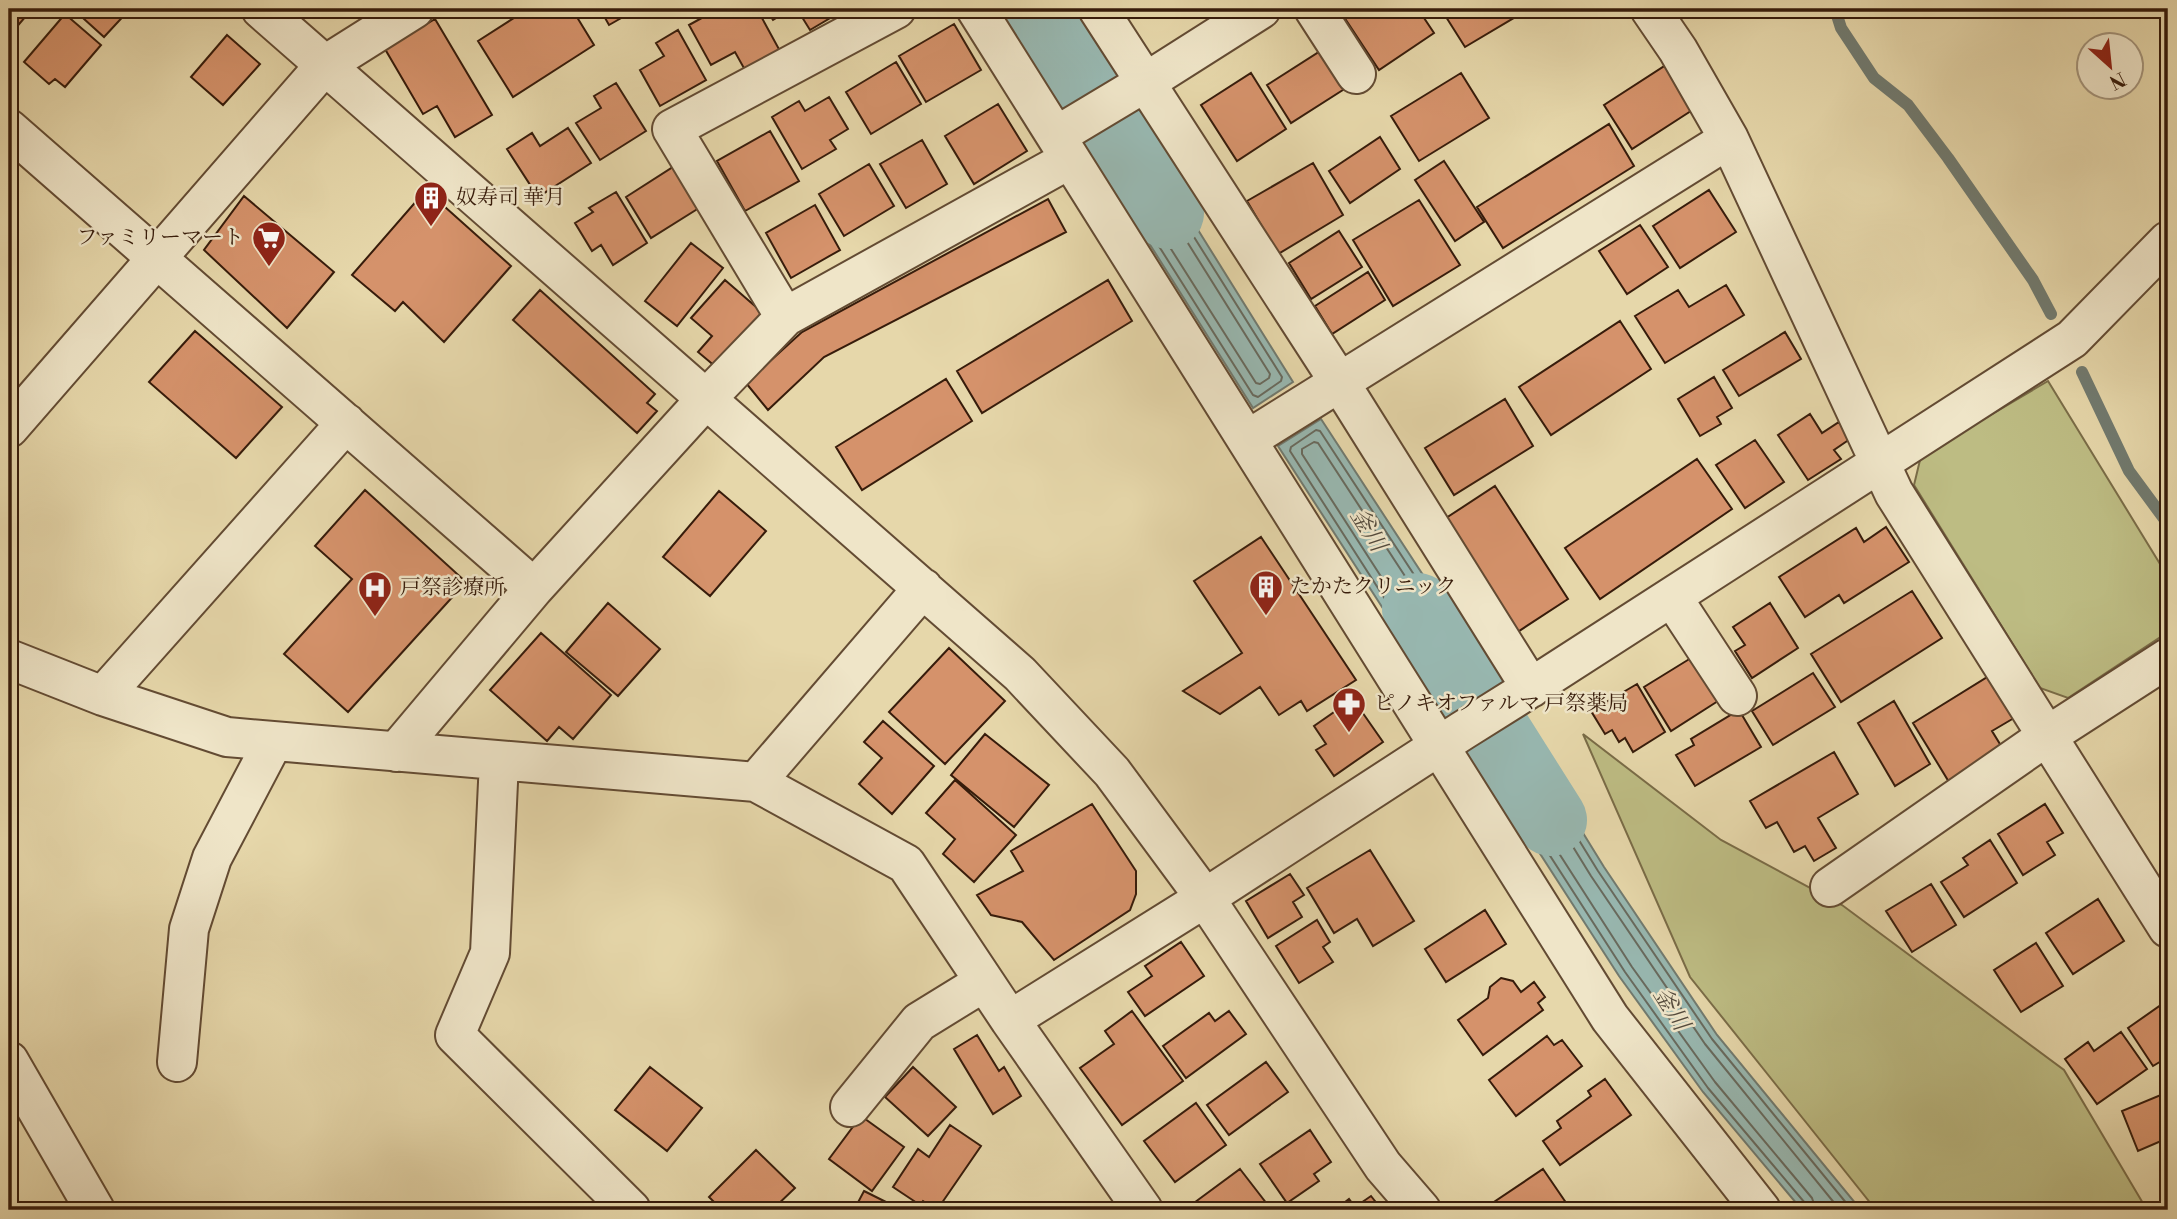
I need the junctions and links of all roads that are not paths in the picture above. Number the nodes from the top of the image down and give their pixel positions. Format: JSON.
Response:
{"nodes":[{"id":1,"x":261,"y":9,"type":"edge"},
{"id":2,"x":414,"y":9,"type":"edge"},
{"id":3,"x":896,"y":9,"type":"edge"},
{"id":4,"x":976,"y":9,"type":"edge"},
{"id":5,"x":1098,"y":9,"type":"edge"},
{"id":6,"x":1261,"y":9,"type":"edge"},
{"id":7,"x":1314,"y":9,"type":"edge"},
{"id":8,"x":1650,"y":9,"type":"edge"},
{"id":9,"x":325,"y":65,"type":"junction"},
{"id":10,"x":1356,"y":74,"type":"dead end"},
{"id":11,"x":1146,"y":82,"type":"junction"},
{"id":12,"x":9,"y":129,"type":"edge"},
{"id":13,"x":1729,"y":139,"type":"junction"},
{"id":14,"x":1063,"y":147,"type":"junction"},
{"id":15,"x":2168,"y":241,"type":"edge"},
{"id":16,"x":157,"y":258,"type":"junction"},
{"id":17,"x":785,"y":317,"type":"junction"},
{"id":18,"x":1340,"y":383,"type":"junction"},
{"id":19,"x":706,"y":399,"type":"junction"},
{"id":20,"x":346,"y":423,"type":"junction"},
{"id":21,"x":9,"y":428,"type":"edge"},
{"id":22,"x":1247,"y":440,"type":"junction"},
{"id":23,"x":1880,"y":463,"type":"junction"},
{"id":24,"x":534,"y":588,"type":"junction"},
{"id":25,"x":923,"y":588,"type":"junction"},
{"id":26,"x":1672,"y":597,"type":"junction"},
{"id":27,"x":2168,"y":658,"type":"edge"},
{"id":28,"x":9,"y":659,"type":"edge"},
{"id":29,"x":1526,"y":691,"type":"junction"},
{"id":30,"x":103,"y":696,"type":"junction"},
{"id":31,"x":1737,"y":696,"type":"dead end"},
{"id":32,"x":2047,"y":736,"type":"junction"},
{"id":33,"x":1450,"y":739,"type":"junction"},
{"id":34,"x":273,"y":742,"type":"junction"},
{"id":35,"x":396,"y":752,"type":"junction"},
{"id":36,"x":499,"y":761,"type":"junction"},
{"id":37,"x":755,"y":782,"type":"junction"},
{"id":38,"x":1830,"y":887,"type":"dead end"},
{"id":39,"x":1205,"y":898,"type":"junction"},
{"id":40,"x":2168,"y":928,"type":"edge"},
{"id":41,"x":985,"y":982,"type":"junction"},
{"id":42,"x":1010,"y":1020,"type":"junction"},
{"id":43,"x":9,"y":1061,"type":"edge"},
{"id":44,"x":177,"y":1062,"type":"dead end"},
{"id":45,"x":850,"y":1107,"type":"dead end"},
{"id":46,"x":95,"y":1210,"type":"edge"},
{"id":47,"x":631,"y":1210,"type":"edge"},
{"id":48,"x":1143,"y":1210,"type":"edge"},
{"id":49,"x":1421,"y":1210,"type":"edge"},
{"id":50,"x":1761,"y":1210,"type":"edge"}],
"edges":[{"from":1,"to":9,"type":"street"},
{"from":2,"to":9,"type":"street"},
{"from":3,"to":17,"type":"street"},
{"from":4,"to":14,"type":"street"},
{"from":5,"to":11,"type":"street"},
{"from":6,"to":11,"type":"street"},
{"from":7,"to":10,"type":"street"},
{"from":8,"to":13,"type":"street"},
{"from":9,"to":16,"type":"street"},
{"from":9,"to":19,"type":"street"},
{"from":11,"to":14,"type":"street"},
{"from":11,"to":18,"type":"street"},
{"from":12,"to":16,"type":"street"},
{"from":13,"to":18,"type":"street"},
{"from":13,"to":23,"type":"street"},
{"from":14,"to":17,"type":"street"},
{"from":14,"to":22,"type":"street"},
{"from":15,"to":23,"type":"street"},
{"from":16,"to":20,"type":"street"},
{"from":16,"to":21,"type":"street"},
{"from":17,"to":19,"type":"street"},
{"from":18,"to":22,"type":"street"},
{"from":18,"to":29,"type":"street"},
{"from":19,"to":24,"type":"street"},
{"from":19,"to":25,"type":"street"},
{"from":20,"to":24,"type":"street"},
{"from":20,"to":30,"type":"street"},
{"from":22,"to":33,"type":"street"},
{"from":23,"to":26,"type":"street"},
{"from":23,"to":32,"type":"street"},
{"from":24,"to":35,"type":"street"},
{"from":25,"to":37,"type":"street"},
{"from":25,"to":39,"type":"street"},
{"from":26,"to":29,"type":"street"},
{"from":26,"to":31,"type":"street"},
{"from":27,"to":32,"type":"street"},
{"from":28,"to":30,"type":"street"},
{"from":29,"to":33,"type":"street"},
{"from":30,"to":34,"type":"street"},
{"from":32,"to":38,"type":"street"},
{"from":32,"to":40,"type":"street"},
{"from":33,"to":39,"type":"street"},
{"from":33,"to":50,"type":"street"},
{"from":34,"to":35,"type":"street"},
{"from":34,"to":44,"type":"street"},
{"from":35,"to":36,"type":"street"},
{"from":36,"to":37,"type":"street"},
{"from":36,"to":47,"type":"street"},
{"from":37,"to":41,"type":"street"},
{"from":39,"to":42,"type":"street"},
{"from":39,"to":49,"type":"street"},
{"from":41,"to":42,"type":"street"},
{"from":41,"to":45,"type":"street"},
{"from":42,"to":48,"type":"street"},
{"from":43,"to":46,"type":"street"}]}
